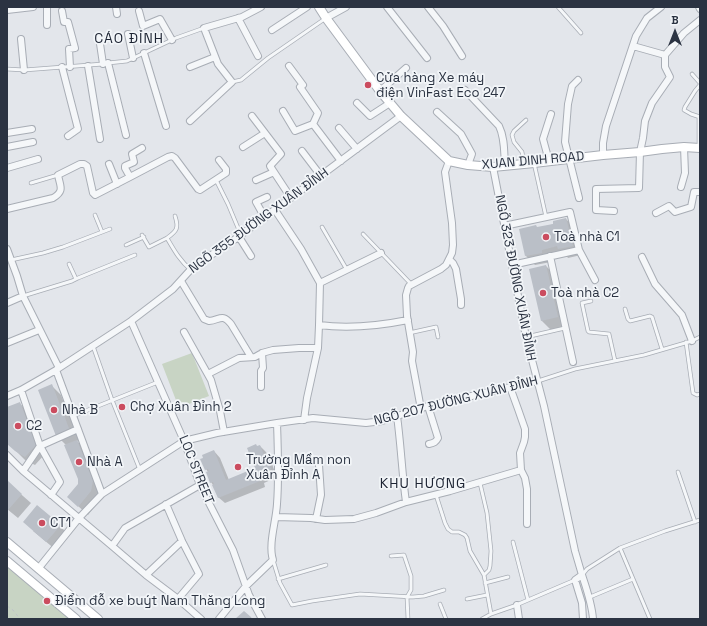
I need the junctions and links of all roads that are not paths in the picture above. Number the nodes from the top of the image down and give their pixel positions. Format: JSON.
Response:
{"nodes":[{"id":1,"x":33,"y":7,"type":"edge"},
{"id":2,"x":47,"y":7,"type":"edge"},
{"id":3,"x":116,"y":7,"type":"edge"},
{"id":4,"x":261,"y":7,"type":"edge"},
{"id":5,"x":307,"y":7,"type":"edge"},
{"id":6,"x":319,"y":7,"type":"edge"},
{"id":7,"x":346,"y":7,"type":"edge"},
{"id":8,"x":388,"y":7,"type":"edge"},
{"id":9,"x":428,"y":7,"type":"edge"},
{"id":10,"x":558,"y":7,"type":"edge"},
{"id":11,"x":661,"y":7,"type":"edge"},
{"id":12,"x":23,"y":8,"type":"edge"},
{"id":13,"x":7,"y":10,"type":"edge"},
{"id":14,"x":62,"y":11,"type":"dead end"},
{"id":15,"x":139,"y":11,"type":"dead end"},
{"id":16,"x":117,"y":14,"type":"dead end"},
{"id":17,"x":238,"y":18,"type":"junction"},
{"id":18,"x":326,"y":18,"type":"junction"},
{"id":19,"x":700,"y":20,"type":"edge"},
{"id":20,"x":47,"y":25,"type":"dead end"},
{"id":21,"x":204,"y":28,"type":"junction"},
{"id":22,"x":272,"y":30,"type":"dead end"},
{"id":23,"x":581,"y":33,"type":"dead end"},
{"id":24,"x":128,"y":34,"type":"dead end"},
{"id":25,"x":99,"y":38,"type":"dead end"},
{"id":26,"x":21,"y":39,"type":"dead end"},
{"id":27,"x":172,"y":40,"type":"junction"},
{"id":28,"x":633,"y":46,"type":"junction"},
{"id":29,"x":144,"y":53,"type":"junction"},
{"id":30,"x":665,"y":55,"type":"junction"},
{"id":31,"x":258,"y":56,"type":"dead end"},
{"id":32,"x":462,"y":56,"type":"dead end"},
{"id":33,"x":215,"y":57,"type":"junction"},
{"id":34,"x":133,"y":58,"type":"junction"},
{"id":35,"x":427,"y":58,"type":"dead end"},
{"id":36,"x":105,"y":64,"type":"junction"},
{"id":37,"x":88,"y":66,"type":"junction"},
{"id":38,"x":289,"y":66,"type":"dead end"},
{"id":39,"x":62,"y":67,"type":"junction"},
{"id":40,"x":70,"y":67,"type":"junction"},
{"id":41,"x":190,"y":67,"type":"dead end"},
{"id":42,"x":406,"y":68,"type":"dead end"},
{"id":43,"x":7,"y":69,"type":"edge"},
{"id":44,"x":24,"y":70,"type":"junction"},
{"id":45,"x":692,"y":74,"type":"dead end"},
{"id":46,"x":578,"y":80,"type":"dead end"},
{"id":47,"x":232,"y":82,"type":"junction"},
{"id":48,"x":700,"y":84,"type":"edge"},
{"id":49,"x":465,"y":90,"type":"dead end"},
{"id":50,"x":380,"y":91,"type":"junction"},
{"id":51,"x":357,"y":103,"type":"dead end"},
{"id":52,"x":390,"y":103,"type":"junction"},
{"id":53,"x":283,"y":111,"type":"dead end"},
{"id":54,"x":437,"y":112,"type":"dead end"},
{"id":55,"x":551,"y":114,"type":"dead end"},
{"id":56,"x":252,"y":116,"type":"dead end"},
{"id":57,"x":401,"y":116,"type":"junction"},
{"id":58,"x":699,"y":117,"type":"edge"},
{"id":59,"x":526,"y":120,"type":"dead end"},
{"id":60,"x":190,"y":121,"type":"dead end"},
{"id":61,"x":312,"y":124,"type":"junction"},
{"id":62,"x":166,"y":126,"type":"dead end"},
{"id":63,"x":339,"y":128,"type":"dead end"},
{"id":64,"x":32,"y":129,"type":"dead end"},
{"id":65,"x":7,"y":133,"type":"edge"},
{"id":66,"x":265,"y":133,"type":"junction"},
{"id":67,"x":126,"y":135,"type":"dead end"},
{"id":68,"x":68,"y":136,"type":"dead end"},
{"id":69,"x":100,"y":139,"type":"dead end"},
{"id":70,"x":33,"y":142,"type":"dead end"},
{"id":71,"x":7,"y":147,"type":"edge"},
{"id":72,"x":243,"y":147,"type":"dead end"},
{"id":73,"x":684,"y":147,"type":"junction"},
{"id":74,"x":142,"y":148,"type":"dead end"},
{"id":75,"x":700,"y":148,"type":"edge"},
{"id":76,"x":357,"y":149,"type":"junction"},
{"id":77,"x":302,"y":151,"type":"dead end"},
{"id":78,"x":640,"y":152,"type":"junction"},
{"id":79,"x":603,"y":155,"type":"junction"},
{"id":80,"x":38,"y":159,"type":"dead end"},
{"id":81,"x":569,"y":159,"type":"junction"},
{"id":82,"x":219,"y":160,"type":"dead end"},
{"id":83,"x":341,"y":161,"type":"junction"},
{"id":84,"x":449,"y":161,"type":"junction"},
{"id":85,"x":549,"y":161,"type":"junction"},
{"id":86,"x":534,"y":163,"type":"junction"},
{"id":87,"x":110,"y":164,"type":"dead end"},
{"id":88,"x":524,"y":164,"type":"junction"},
{"id":89,"x":468,"y":165,"type":"junction"},
{"id":90,"x":505,"y":166,"type":"junction"},
{"id":91,"x":493,"y":167,"type":"junction"},
{"id":92,"x":7,"y":168,"type":"edge"},
{"id":93,"x":274,"y":172,"type":"junction"},
{"id":94,"x":58,"y":175,"type":"junction"},
{"id":95,"x":321,"y":176,"type":"junction"},
{"id":96,"x":130,"y":177,"type":"junction"},
{"id":97,"x":216,"y":179,"type":"junction"},
{"id":98,"x":256,"y":180,"type":"dead end"},
{"id":99,"x":31,"y":183,"type":"dead end"},
{"id":100,"x":117,"y":184,"type":"junction"},
{"id":101,"x":681,"y":187,"type":"dead end"},
{"id":102,"x":700,"y":192,"type":"edge"},
{"id":103,"x":267,"y":197,"type":"dead end"},
{"id":104,"x":291,"y":198,"type":"junction"},
{"id":105,"x":579,"y":198,"type":"dead end"},
{"id":106,"x":7,"y":209,"type":"edge"},
{"id":107,"x":275,"y":210,"type":"junction"},
{"id":108,"x":614,"y":211,"type":"dead end"},
{"id":109,"x":656,"y":213,"type":"dead end"},
{"id":110,"x":95,"y":215,"type":"dead end"},
{"id":111,"x":175,"y":216,"type":"dead end"},
{"id":112,"x":546,"y":217,"type":"junction"},
{"id":113,"x":264,"y":218,"type":"junction"},
{"id":114,"x":504,"y":226,"type":"junction"},
{"id":115,"x":322,"y":227,"type":"dead end"},
{"id":116,"x":110,"y":229,"type":"dead end"},
{"id":117,"x":102,"y":232,"type":"junction"},
{"id":118,"x":363,"y":234,"type":"dead end"},
{"id":119,"x":240,"y":236,"type":"junction"},
{"id":120,"x":167,"y":238,"type":"junction"},
{"id":121,"x":126,"y":245,"type":"dead end"},
{"id":122,"x":7,"y":249,"type":"edge"},
{"id":123,"x":579,"y":250,"type":"junction"},
{"id":124,"x":381,"y":253,"type":"junction"},
{"id":125,"x":135,"y":255,"type":"dead end"},
{"id":126,"x":251,"y":256,"type":"dead end"},
{"id":127,"x":550,"y":256,"type":"junction"},
{"id":128,"x":642,"y":257,"type":"dead end"},
{"id":129,"x":449,"y":259,"type":"junction"},
{"id":130,"x":11,"y":260,"type":"junction"},
{"id":131,"x":69,"y":264,"type":"dead end"},
{"id":132,"x":512,"y":264,"type":"junction"},
{"id":133,"x":191,"y":270,"type":"junction"},
{"id":134,"x":347,"y":270,"type":"junction"},
{"id":135,"x":76,"y":279,"type":"junction"},
{"id":136,"x":595,"y":280,"type":"dead end"},
{"id":137,"x":180,"y":281,"type":"junction"},
{"id":138,"x":320,"y":283,"type":"junction"},
{"id":139,"x":412,"y":284,"type":"junction"},
{"id":140,"x":23,"y":296,"type":"junction"},
{"id":141,"x":591,"y":302,"type":"dead end"},
{"id":142,"x":7,"y":303,"type":"edge"},
{"id":143,"x":461,"y":305,"type":"dead end"},
{"id":144,"x":625,"y":309,"type":"dead end"},
{"id":145,"x":408,"y":320,"type":"junction"},
{"id":146,"x":131,"y":321,"type":"junction"},
{"id":147,"x":319,"y":325,"type":"junction"},
{"id":148,"x":565,"y":328,"type":"junction"},
{"id":149,"x":39,"y":330,"type":"junction"},
{"id":150,"x":184,"y":332,"type":"dead end"},
{"id":151,"x":409,"y":333,"type":"junction"},
{"id":152,"x":438,"y":337,"type":"dead end"},
{"id":153,"x":526,"y":337,"type":"junction"},
{"id":154,"x":700,"y":337,"type":"edge"},
{"id":155,"x":689,"y":342,"type":"junction"},
{"id":156,"x":7,"y":343,"type":"edge"},
{"id":157,"x":93,"y":346,"type":"junction"},
{"id":158,"x":318,"y":348,"type":"junction"},
{"id":159,"x":662,"y":349,"type":"junction"},
{"id":160,"x":262,"y":353,"type":"junction"},
{"id":161,"x":251,"y":357,"type":"junction"},
{"id":162,"x":615,"y":361,"type":"junction"},
{"id":163,"x":573,"y":362,"type":"dead end"},
{"id":164,"x":58,"y":369,"type":"junction"},
{"id":165,"x":208,"y":374,"type":"junction"},
{"id":166,"x":537,"y":381,"type":"junction"},
{"id":167,"x":158,"y":382,"type":"junction"},
{"id":168,"x":261,"y":387,"type":"dead end"},
{"id":169,"x":510,"y":387,"type":"junction"},
{"id":170,"x":21,"y":390,"type":"junction"},
{"id":171,"x":700,"y":394,"type":"edge"},
{"id":172,"x":7,"y":396,"type":"edge"},
{"id":173,"x":112,"y":400,"type":"junction"},
{"id":174,"x":428,"y":406,"type":"junction"},
{"id":175,"x":421,"y":409,"type":"junction"},
{"id":176,"x":73,"y":416,"type":"junction"},
{"id":177,"x":397,"y":416,"type":"junction"},
{"id":178,"x":304,"y":420,"type":"junction"},
{"id":179,"x":277,"y":423,"type":"junction"},
{"id":180,"x":78,"y":429,"type":"junction"},
{"id":181,"x":224,"y":432,"type":"junction"},
{"id":182,"x":184,"y":441,"type":"junction"},
{"id":183,"x":429,"y":444,"type":"dead end"},
{"id":184,"x":40,"y":446,"type":"junction"},
{"id":185,"x":7,"y":455,"type":"edge"},
{"id":186,"x":319,"y":465,"type":"dead end"},
{"id":187,"x":140,"y":470,"type":"junction"},
{"id":188,"x":521,"y":470,"type":"junction"},
{"id":189,"x":23,"y":471,"type":"junction"},
{"id":190,"x":678,"y":472,"type":"dead end"},
{"id":191,"x":480,"y":482,"type":"junction"},
{"id":192,"x":200,"y":485,"type":"junction"},
{"id":193,"x":102,"y":494,"type":"junction"},
{"id":194,"x":436,"y":494,"type":"junction"},
{"id":195,"x":51,"y":495,"type":"junction"},
{"id":196,"x":406,"y":502,"type":"junction"},
{"id":197,"x":166,"y":504,"type":"junction"},
{"id":198,"x":276,"y":517,"type":"junction"},
{"id":199,"x":80,"y":518,"type":"junction"},
{"id":200,"x":316,"y":519,"type":"junction"},
{"id":201,"x":700,"y":520,"type":"edge"},
{"id":202,"x":695,"y":522,"type":"junction"},
{"id":203,"x":527,"y":524,"type":"dead end"},
{"id":204,"x":182,"y":541,"type":"junction"},
{"id":205,"x":7,"y":542,"type":"edge"},
{"id":206,"x":513,"y":542,"type":"dead end"},
{"id":207,"x":112,"y":546,"type":"junction"},
{"id":208,"x":620,"y":548,"type":"junction"},
{"id":209,"x":391,"y":556,"type":"dead end"},
{"id":210,"x":273,"y":560,"type":"junction"},
{"id":211,"x":7,"y":561,"type":"edge"},
{"id":212,"x":326,"y":565,"type":"dead end"},
{"id":213,"x":38,"y":569,"type":"junction"},
{"id":214,"x":146,"y":575,"type":"junction"},
{"id":215,"x":484,"y":575,"type":"junction"},
{"id":216,"x":582,"y":575,"type":"junction"},
{"id":217,"x":508,"y":577,"type":"dead end"},
{"id":218,"x":278,"y":579,"type":"junction"},
{"id":219,"x":633,"y":579,"type":"junction"},
{"id":220,"x":575,"y":580,"type":"junction"},
{"id":221,"x":484,"y":583,"type":"junction"},
{"id":222,"x":246,"y":586,"type":"junction"},
{"id":223,"x":444,"y":590,"type":"dead end"},
{"id":224,"x":487,"y":595,"type":"junction"},
{"id":225,"x":407,"y":597,"type":"junction"},
{"id":226,"x":590,"y":597,"type":"junction"},
{"id":227,"x":178,"y":599,"type":"junction"},
{"id":228,"x":467,"y":599,"type":"dead end"},
{"id":229,"x":528,"y":600,"type":"junction"},
{"id":230,"x":440,"y":604,"type":"dead end"},
{"id":231,"x":517,"y":605,"type":"junction"},
{"id":232,"x":491,"y":614,"type":"junction"},
{"id":233,"x":222,"y":617,"type":"edge"},
{"id":234,"x":76,"y":619,"type":"edge"},
{"id":235,"x":98,"y":619,"type":"edge"},
{"id":236,"x":201,"y":619,"type":"edge"},
{"id":237,"x":262,"y":619,"type":"edge"},
{"id":238,"x":408,"y":619,"type":"edge"},
{"id":239,"x":446,"y":619,"type":"edge"},
{"id":240,"x":482,"y":619,"type":"edge"},
{"id":241,"x":519,"y":619,"type":"edge"},
{"id":242,"x":583,"y":619,"type":"edge"},
{"id":243,"x":593,"y":619,"type":"edge"},
{"id":244,"x":650,"y":619,"type":"edge"}],
"edges":[{"from":1,"to":12,"type":"street"},
{"from":2,"to":20,"type":"street"},
{"from":3,"to":16,"type":"street"},
{"from":4,"to":17,"type":"street"},
{"from":5,"to":22,"type":"street"},
{"from":6,"to":18,"type":"street"},
{"from":7,"to":18,"type":"street"},
{"from":8,"to":35,"type":"street"},
{"from":9,"to":32,"type":"street"},
{"from":10,"to":23,"type":"lane"},
{"from":11,"to":28,"type":"street"},
{"from":12,"to":13,"type":"street"},
{"from":14,"to":40,"type":"street"},
{"from":15,"to":27,"type":"street"},
{"from":17,"to":21,"type":"street"},
{"from":17,"to":31,"type":"street"},
{"from":18,"to":47,"type":"lane"},
{"from":18,"to":50,"type":"street"},
{"from":19,"to":30,"type":"street"},
{"from":21,"to":27,"type":"lane"},
{"from":21,"to":33,"type":"street"},
{"from":24,"to":34,"type":"street"},
{"from":25,"to":36,"type":"street"},
{"from":26,"to":44,"type":"street"},
{"from":27,"to":29,"type":"lane"},
{"from":28,"to":30,"type":"street"},
{"from":28,"to":79,"type":"street"},
{"from":29,"to":34,"type":"lane"},
{"from":29,"to":62,"type":"street"},
{"from":30,"to":78,"type":"street"},
{"from":33,"to":41,"type":"street"},
{"from":33,"to":47,"type":"street"},
{"from":34,"to":36,"type":"lane"},
{"from":36,"to":37,"type":"lane"},
{"from":36,"to":67,"type":"street"},
{"from":37,"to":40,"type":"lane"},
{"from":37,"to":69,"type":"street"},
{"from":38,"to":61,"type":"street"},
{"from":39,"to":40,"type":"lane"},
{"from":39,"to":44,"type":"lane"},
{"from":39,"to":68,"type":"street"},
{"from":42,"to":50,"type":"street"},
{"from":43,"to":44,"type":"lane"},
{"from":45,"to":48,"type":"lane"},
{"from":46,"to":81,"type":"street"},
{"from":47,"to":60,"type":"street"},
{"from":48,"to":58,"type":"lane"},
{"from":49,"to":90,"type":"street"},
{"from":50,"to":52,"type":"street"},
{"from":51,"to":52,"type":"street"},
{"from":52,"to":57,"type":"street"},
{"from":53,"to":61,"type":"street"},
{"from":54,"to":89,"type":"street"},
{"from":55,"to":85,"type":"street"},
{"from":56,"to":66,"type":"street"},
{"from":57,"to":76,"type":"street","name":"NGÕ 355 ĐƯỜNG XUÂN ĐỈNH"},
{"from":57,"to":84,"type":"street"},
{"from":58,"to":75,"type":"lane"},
{"from":59,"to":88,"type":"lane"},
{"from":61,"to":83,"type":"street"},
{"from":63,"to":76,"type":"street"},
{"from":64,"to":65,"type":"street"},
{"from":66,"to":72,"type":"street"},
{"from":66,"to":93,"type":"street"},
{"from":70,"to":71,"type":"street"},
{"from":73,"to":75,"type":"street","name":"XUAN DINH ROAD"},
{"from":73,"to":78,"type":"street","name":"XUAN DINH ROAD"},
{"from":73,"to":101,"type":"street"},
{"from":74,"to":96,"type":"street"},
{"from":76,"to":83,"type":"street","name":"NGÕ 355 ĐƯỜNG XUÂN ĐỈNH"},
{"from":77,"to":95,"type":"street"},
{"from":78,"to":79,"type":"street","name":"XUAN DINH ROAD"},
{"from":78,"to":108,"type":"street"},
{"from":79,"to":81,"type":"street","name":"XUAN DINH ROAD"},
{"from":80,"to":92,"type":"street"},
{"from":81,"to":85,"type":"street","name":"XUAN DINH ROAD"},
{"from":81,"to":105,"type":"street"},
{"from":82,"to":97,"type":"street"},
{"from":83,"to":95,"type":"street","name":"NGÕ 355 ĐƯỜNG XUÂN ĐỈNH"},
{"from":84,"to":89,"type":"street","name":"XUAN DINH ROAD"},
{"from":84,"to":129,"type":"street"},
{"from":85,"to":86,"type":"street","name":"XUAN DINH ROAD"},
{"from":86,"to":88,"type":"street","name":"XUAN DINH ROAD"},
{"from":86,"to":112,"type":"lane"},
{"from":87,"to":100,"type":"street"},
{"from":88,"to":90,"type":"street","name":"XUAN DINH ROAD"},
{"from":89,"to":91,"type":"street","name":"XUAN DINH ROAD"},
{"from":90,"to":91,"type":"street","name":"XUAN DINH ROAD"},
{"from":91,"to":114,"type":"street","name":"NGÕ 323 ĐƯỜNG XUÂN ĐỈNH"},
{"from":93,"to":98,"type":"street"},
{"from":93,"to":104,"type":"street"},
{"from":94,"to":99,"type":"lane"},
{"from":94,"to":100,"type":"street"},
{"from":94,"to":106,"type":"street"},
{"from":95,"to":104,"type":"street","name":"NGÕ 355 ĐƯỜNG XUÂN ĐỈNH"},
{"from":96,"to":97,"type":"street"},
{"from":96,"to":100,"type":"street"},
{"from":97,"to":119,"type":"lane"},
{"from":102,"to":109,"type":"street"},
{"from":103,"to":113,"type":"street"},
{"from":104,"to":107,"type":"street","name":"NGÕ 355 ĐƯỜNG XUÂN ĐỈNH"},
{"from":107,"to":113,"type":"street","name":"NGÕ 355 ĐƯỜNG XUÂN ĐỈNH"},
{"from":107,"to":138,"type":"street"},
{"from":110,"to":117,"type":"lane"},
{"from":111,"to":120,"type":"lane"},
{"from":112,"to":114,"type":"street"},
{"from":112,"to":123,"type":"street"},
{"from":113,"to":119,"type":"street","name":"NGÕ 355 ĐƯỜNG XUÂN ĐỈNH"},
{"from":114,"to":132,"type":"street","name":"NGÕ 323 ĐƯỜNG XUÂN ĐỈNH"},
{"from":115,"to":134,"type":"lane"},
{"from":116,"to":117,"type":"lane"},
{"from":117,"to":130,"type":"lane"},
{"from":118,"to":124,"type":"lane"},
{"from":119,"to":126,"type":"street"},
{"from":119,"to":133,"type":"street","name":"NGÕ 355 ĐƯỜNG XUÂN ĐỈNH"},
{"from":120,"to":121,"type":"lane"},
{"from":120,"to":133,"type":"lane"},
{"from":122,"to":130,"type":"street"},
{"from":123,"to":127,"type":"street"},
{"from":123,"to":136,"type":"street"},
{"from":124,"to":134,"type":"street"},
{"from":124,"to":139,"type":"lane"},
{"from":125,"to":135,"type":"lane"},
{"from":127,"to":132,"type":"street"},
{"from":127,"to":148,"type":"street"},
{"from":128,"to":155,"type":"street"},
{"from":129,"to":139,"type":"street"},
{"from":129,"to":143,"type":"street"},
{"from":130,"to":140,"type":"street"},
{"from":131,"to":135,"type":"lane"},
{"from":132,"to":153,"type":"street","name":"NGÕ 323 ĐƯỜNG XUÂN ĐỈNH"},
{"from":133,"to":137,"type":"street","name":"NGÕ 355 ĐƯỜNG XUÂN ĐỈNH"},
{"from":134,"to":138,"type":"street"},
{"from":135,"to":140,"type":"lane"},
{"from":137,"to":146,"type":"street","name":"NGÕ 355 ĐƯỜNG XUÂN ĐỈNH"},
{"from":137,"to":161,"type":"street"},
{"from":138,"to":147,"type":"street"},
{"from":139,"to":145,"type":"street"},
{"from":140,"to":142,"type":"street"},
{"from":140,"to":149,"type":"street"},
{"from":141,"to":162,"type":"lane"},
{"from":144,"to":159,"type":"lane"},
{"from":145,"to":147,"type":"street"},
{"from":145,"to":151,"type":"street"},
{"from":146,"to":157,"type":"street","name":"NGÕ 355 ĐƯỜNG XUÂN ĐỈNH"},
{"from":146,"to":167,"type":"street","name":"LOC STREET"},
{"from":147,"to":158,"type":"street"},
{"from":148,"to":153,"type":"lane"},
{"from":148,"to":163,"type":"street"},
{"from":149,"to":156,"type":"street"},
{"from":149,"to":164,"type":"street"},
{"from":150,"to":165,"type":"street"},
{"from":151,"to":152,"type":"lane"},
{"from":151,"to":175,"type":"street"},
{"from":153,"to":166,"type":"street","name":"NGÕ 323 ĐƯỜNG XUÂN ĐỈNH"},
{"from":154,"to":155,"type":"lane","name":"NGÕ 207 ĐƯỜNG XUÂN ĐỈNH"},
{"from":155,"to":159,"type":"lane","name":"NGÕ 207 ĐƯỜNG XUÂN ĐỈNH"},
{"from":155,"to":171,"type":"lane"},
{"from":157,"to":164,"type":"street","name":"NGÕ 355 ĐƯỜNG XUÂN ĐỈNH"},
{"from":157,"to":173,"type":"lane"},
{"from":158,"to":160,"type":"street"},
{"from":158,"to":178,"type":"street"},
{"from":159,"to":162,"type":"lane","name":"NGÕ 207 ĐƯỜNG XUÂN ĐỈNH"},
{"from":160,"to":161,"type":"street"},
{"from":160,"to":168,"type":"street"},
{"from":161,"to":165,"type":"street"},
{"from":162,"to":166,"type":"lane","name":"NGÕ 207 ĐƯỜNG XUÂN ĐỈNH"},
{"from":164,"to":170,"type":"street","name":"NGÕ 355 ĐƯỜNG XUÂN ĐỈNH"},
{"from":164,"to":176,"type":"street"},
{"from":165,"to":181,"type":"street"},
{"from":166,"to":169,"type":"street","name":"NGÕ 207 ĐƯỜNG XUÂN ĐỈNH"},
{"from":166,"to":216,"type":"street","name":"NGÕ 323 ĐƯỜNG XUÂN ĐỈNH"},
{"from":167,"to":173,"type":"lane"},
{"from":167,"to":182,"type":"street","name":"LOC STREET"},
{"from":169,"to":174,"type":"street","name":"NGÕ 207 ĐƯỜNG XUÂN ĐỈNH"},
{"from":169,"to":188,"type":"street"},
{"from":170,"to":172,"type":"street","name":"NGÕ 355 ĐƯỜNG XUÂN ĐỈNH"},
{"from":170,"to":184,"type":"street"},
{"from":173,"to":176,"type":"lane"},
{"from":173,"to":187,"type":"lane"},
{"from":174,"to":175,"type":"street","name":"NGÕ 207 ĐƯỜNG XUÂN ĐỈNH"},
{"from":174,"to":183,"type":"street"},
{"from":175,"to":177,"type":"street","name":"NGÕ 207 ĐƯỜNG XUÂN ĐỈNH"},
{"from":176,"to":180,"type":"street"},
{"from":177,"to":178,"type":"street","name":"NGÕ 207 ĐƯỜNG XUÂN ĐỈNH"},
{"from":177,"to":196,"type":"street"},
{"from":178,"to":179,"type":"street","name":"NGÕ 207 ĐƯỜNG XUÂN ĐỈNH"},
{"from":179,"to":181,"type":"street","name":"NGÕ 207 ĐƯỜNG XUÂN ĐỈNH"},
{"from":179,"to":198,"type":"street"},
{"from":180,"to":184,"type":"street"},
{"from":180,"to":193,"type":"street"},
{"from":181,"to":182,"type":"street","name":"NGÕ 207 ĐƯỜNG XUÂN ĐỈNH"},
{"from":182,"to":187,"type":"street","name":"NGÕ 207 ĐƯỜNG XUÂN ĐỈNH"},
{"from":182,"to":192,"type":"street","name":"LOC STREET"},
{"from":184,"to":189,"type":"street"},
{"from":184,"to":195,"type":"street"},
{"from":185,"to":189,"type":"street"},
{"from":186,"to":200,"type":"street"},
{"from":187,"to":193,"type":"street","name":"NGÕ 207 ĐƯỜNG XUÂN ĐỈNH"},
{"from":188,"to":191,"type":"street"},
{"from":188,"to":203,"type":"street"},
{"from":189,"to":195,"type":"street"},
{"from":190,"to":202,"type":"lane"},
{"from":191,"to":194,"type":"street"},
{"from":191,"to":215,"type":"lane"},
{"from":192,"to":197,"type":"street"},
{"from":192,"to":222,"type":"street","name":"LOC STREET"},
{"from":193,"to":199,"type":"street","name":"NGÕ 207 ĐƯỜNG XUÂN ĐỈNH"},
{"from":194,"to":196,"type":"street"},
{"from":194,"to":215,"type":"lane"},
{"from":195,"to":199,"type":"street"},
{"from":196,"to":200,"type":"street"},
{"from":197,"to":204,"type":"street"},
{"from":197,"to":207,"type":"street"},
{"from":198,"to":200,"type":"street"},
{"from":198,"to":210,"type":"street"},
{"from":199,"to":207,"type":"street"},
{"from":199,"to":213,"type":"street","name":"NGÕ 207 ĐƯỜNG XUÂN ĐỈNH"},
{"from":201,"to":202,"type":"lane"},
{"from":202,"to":208,"type":"lane"},
{"from":204,"to":214,"type":"street"},
{"from":204,"to":227,"type":"street"},
{"from":205,"to":213,"type":"street"},
{"from":206,"to":229,"type":"lane"},
{"from":207,"to":214,"type":"street"},
{"from":208,"to":216,"type":"lane"},
{"from":208,"to":219,"type":"lane"},
{"from":209,"to":225,"type":"lane"},
{"from":210,"to":218,"type":"lane"},
{"from":210,"to":222,"type":"street"},
{"from":211,"to":234,"type":"street"},
{"from":212,"to":218,"type":"lane"},
{"from":213,"to":235,"type":"street"},
{"from":214,"to":227,"type":"street"},
{"from":215,"to":221,"type":"lane"},
{"from":216,"to":220,"type":"street"},
{"from":216,"to":226,"type":"street","name":"NGÕ 323 ĐƯỜNG XUÂN ĐỈNH"},
{"from":217,"to":221,"type":"lane"},
{"from":218,"to":225,"type":"lane"},
{"from":219,"to":226,"type":"lane"},
{"from":219,"to":244,"type":"lane"},
{"from":220,"to":229,"type":"lane"},
{"from":220,"to":242,"type":"street"},
{"from":221,"to":224,"type":"lane"},
{"from":222,"to":233,"type":"street"},
{"from":222,"to":237,"type":"street","name":"LOC STREET"},
{"from":223,"to":225,"type":"lane"},
{"from":224,"to":228,"type":"lane"},
{"from":224,"to":232,"type":"lane"},
{"from":225,"to":238,"type":"lane"},
{"from":226,"to":243,"type":"street","name":"NGÕ 323 ĐƯỜNG XUÂN ĐỈNH"},
{"from":227,"to":236,"type":"street"},
{"from":229,"to":231,"type":"lane"},
{"from":230,"to":239,"type":"lane"},
{"from":231,"to":232,"type":"lane"},
{"from":231,"to":241,"type":"street"},
{"from":232,"to":240,"type":"lane"}]}
